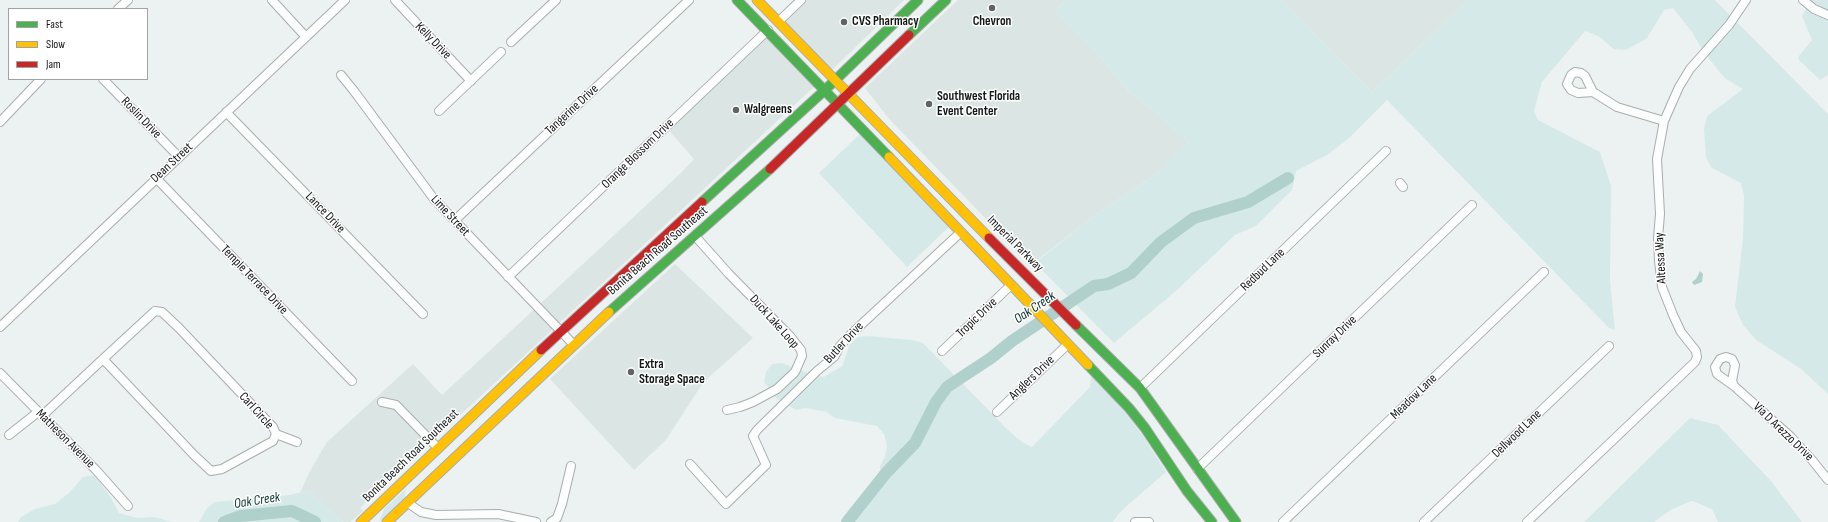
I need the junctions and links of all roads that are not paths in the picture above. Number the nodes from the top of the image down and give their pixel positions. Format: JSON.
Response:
{"nodes":[{"id":1,"x":128,"y":0,"type":"edge"},
{"id":2,"x":272,"y":0,"type":"edge"},
{"id":3,"x":344,"y":0,"type":"edge"},
{"id":4,"x":395,"y":0,"type":"edge"},
{"id":5,"x":556,"y":0,"type":"edge"},
{"id":6,"x":689,"y":0,"type":"edge"},
{"id":7,"x":737,"y":0,"type":"edge"},
{"id":8,"x":758,"y":0,"type":"edge"},
{"id":9,"x":801,"y":0,"type":"edge"},
{"id":10,"x":918,"y":0,"type":"edge"},
{"id":11,"x":946,"y":0,"type":"edge"},
{"id":12,"x":1739,"y":0,"type":"edge"},
{"id":13,"x":1746,"y":0,"type":"edge"},
{"id":14,"x":1803,"y":0,"type":"edge"},
{"id":15,"x":119,"y":8,"type":"edge"},
{"id":16,"x":1739,"y":9,"type":"junction"},
{"id":17,"x":1828,"y":15,"type":"edge"},
{"id":18,"x":778,"y":22,"type":"junction"},
{"id":19,"x":768,"y":30,"type":"junction"},
{"id":20,"x":306,"y":37,"type":"junction"},
{"id":21,"x":511,"y":42,"type":"dead end"},
{"id":22,"x":501,"y":52,"type":"dead end"},
{"id":23,"x":341,"y":75,"type":"dead end"},
{"id":24,"x":40,"y":80,"type":"edge"},
{"id":25,"x":104,"y":80,"type":"edge"},
{"id":26,"x":836,"y":80,"type":"junction"},
{"id":27,"x":471,"y":81,"type":"junction"},
{"id":28,"x":825,"y":90,"type":"junction"},
{"id":29,"x":1593,"y":92,"type":"dead end"},
{"id":30,"x":848,"y":94,"type":"junction"},
{"id":31,"x":838,"y":103,"type":"junction"},
{"id":32,"x":439,"y":111,"type":"dead end"},
{"id":33,"x":226,"y":112,"type":"junction"},
{"id":34,"x":1664,"y":121,"type":"junction"},
{"id":35,"x":0,"y":122,"type":"edge"},
{"id":36,"x":1386,"y":151,"type":"dead end"},
{"id":37,"x":178,"y":157,"type":"junction"},
{"id":38,"x":743,"y":166,"type":"junction"},
{"id":39,"x":156,"y":178,"type":"junction"},
{"id":40,"x":1472,"y":205,"type":"dead end"},
{"id":41,"x":455,"y":220,"type":"junction"},
{"id":42,"x":961,"y":232,"type":"junction"},
{"id":43,"x":695,"y":236,"type":"junction"},
{"id":44,"x":992,"y":239,"type":"junction"},
{"id":45,"x":1021,"y":269,"type":"junction"},
{"id":46,"x":1544,"y":272,"type":"dead end"},
{"id":47,"x":508,"y":277,"type":"junction"},
{"id":48,"x":1011,"y":285,"type":"junction"},
{"id":49,"x":423,"y":314,"type":"dead end"},
{"id":50,"x":0,"y":327,"type":"edge"},
{"id":51,"x":561,"y":331,"type":"junction"},
{"id":52,"x":574,"y":345,"type":"junction"},
{"id":53,"x":1068,"y":345,"type":"junction"},
{"id":54,"x":1609,"y":346,"type":"dead end"},
{"id":55,"x":942,"y":351,"type":"dead end"},
{"id":56,"x":103,"y":359,"type":"junction"},
{"id":57,"x":0,"y":373,"type":"edge"},
{"id":58,"x":352,"y":382,"type":"dead end"},
{"id":59,"x":1734,"y":386,"type":"dead end"},
{"id":60,"x":1140,"y":388,"type":"junction"},
{"id":61,"x":382,"y":402,"type":"dead end"},
{"id":62,"x":727,"y":410,"type":"dead end"},
{"id":63,"x":997,"y":412,"type":"dead end"},
{"id":64,"x":40,"y":414,"type":"junction"},
{"id":65,"x":461,"y":427,"type":"junction"},
{"id":66,"x":276,"y":434,"type":"junction"},
{"id":67,"x":9,"y":435,"type":"dead end"},
{"id":68,"x":297,"y":442,"type":"dead end"},
{"id":69,"x":438,"y":448,"type":"junction"},
{"id":70,"x":690,"y":464,"type":"dead end"},
{"id":71,"x":571,"y":466,"type":"dead end"},
{"id":72,"x":1197,"y":469,"type":"junction"},
{"id":73,"x":1828,"y":480,"type":"edge"},
{"id":74,"x":408,"y":503,"type":"junction"},
{"id":75,"x":128,"y":506,"type":"dead end"},
{"id":76,"x":377,"y":507,"type":"junction"},
{"id":77,"x":361,"y":522,"type":"edge"},
{"id":78,"x":371,"y":522,"type":"edge"},
{"id":79,"x":387,"y":522,"type":"edge"},
{"id":80,"x":536,"y":522,"type":"edge"},
{"id":81,"x":551,"y":522,"type":"edge"},
{"id":82,"x":1135,"y":522,"type":"edge"},
{"id":83,"x":1149,"y":522,"type":"edge"},
{"id":84,"x":1212,"y":522,"type":"edge"},
{"id":85,"x":1236,"y":522,"type":"edge"},
{"id":86,"x":1283,"y":522,"type":"edge"},
{"id":87,"x":1424,"y":522,"type":"edge"},
{"id":88,"x":1527,"y":522,"type":"edge"}],
"edges":[{"from":1,"to":15,"type":"street"},
{"from":2,"to":20,"type":"street"},
{"from":3,"to":20,"type":"street","name":"Dean Street"},
{"from":4,"to":27,"type":"street","name":"Kelly Drive"},
{"from":5,"to":21,"type":"street"},
{"from":6,"to":41,"type":"street","name":"Tangerine Drive"},
{"from":7,"to":19,"type":"main road"},
{"from":8,"to":18,"type":"main road","name":"Imperial Parkway"},
{"from":9,"to":18,"type":"street"},
{"from":10,"to":26,"type":"main road","name":"Bonita Beach Road Southeast"},
{"from":11,"to":30,"type":"main road","name":"Bonita Beach Road Southeast"},
{"from":12,"to":16,"type":"street"},
{"from":13,"to":16,"type":"street","name":"Altessa Way"},
{"from":14,"to":17,"type":"street"},
{"from":16,"to":34,"type":"street","name":"Altessa Way"},
{"from":18,"to":26,"type":"main road","name":"Imperial Parkway"},
{"from":19,"to":28,"type":"main road"},
{"from":19,"to":47,"type":"street","name":"Orange Blossom Drive"},
{"from":20,"to":33,"type":"street","name":"Dean Street"},
{"from":22,"to":27,"type":"street"},
{"from":23,"to":41,"type":"street","name":"Lime Street"},
{"from":24,"to":35,"type":"street"},
{"from":25,"to":37,"type":"street","name":"Roslin Drive"},
{"from":26,"to":28,"type":"main road","name":"Bonita Beach Road Southeast"},
{"from":26,"to":30,"type":"main road","name":"Imperial Parkway"},
{"from":27,"to":32,"type":"street"},
{"from":28,"to":31,"type":"main road"},
{"from":28,"to":38,"type":"main road","name":"Bonita Beach Road Southeast"},
{"from":29,"to":34,"type":"street"},
{"from":30,"to":31,"type":"main road","name":"Bonita Beach Road Southeast"},
{"from":30,"to":44,"type":"main road","name":"Imperial Parkway"},
{"from":31,"to":42,"type":"main road"},
{"from":31,"to":43,"type":"main road","name":"Bonita Beach Road Southeast"},
{"from":33,"to":37,"type":"street","name":"Dean Street"},
{"from":33,"to":49,"type":"street","name":"Lance Drive"},
{"from":34,"to":88,"type":"street","name":"Altessa Way"},
{"from":36,"to":60,"type":"street","name":"Redbud Lane"},
{"from":37,"to":39,"type":"street","name":"Dean Street"},
{"from":38,"to":43,"type":"main road"},
{"from":38,"to":51,"type":"main road","name":"Bonita Beach Road Southeast"},
{"from":39,"to":50,"type":"street","name":"Dean Street"},
{"from":39,"to":58,"type":"street","name":"Temple Terrace Drive"},
{"from":40,"to":72,"type":"street","name":"Sunray Drive"},
{"from":41,"to":47,"type":"street","name":"Lime Street"},
{"from":42,"to":44,"type":"main road"},
{"from":42,"to":48,"type":"main road"},
{"from":42,"to":70,"type":"street","name":"Butler Drive"},
{"from":43,"to":52,"type":"main road","name":"Bonita Beach Road Southeast"},
{"from":43,"to":62,"type":"street","name":"Duck Lake Loop"},
{"from":44,"to":45,"type":"main road","name":"Imperial Parkway"},
{"from":45,"to":48,"type":"main road"},
{"from":45,"to":60,"type":"main road","name":"Imperial Parkway"},
{"from":46,"to":86,"type":"street","name":"Meadow Lane"},
{"from":47,"to":51,"type":"street","name":"Lime Street"},
{"from":48,"to":53,"type":"main road"},
{"from":48,"to":55,"type":"street","name":"Tropic Drive"},
{"from":51,"to":52,"type":"street","name":"Lime Street"},
{"from":51,"to":65,"type":"main road","name":"Bonita Beach Road Southeast"},
{"from":52,"to":74,"type":"main road","name":"Bonita Beach Road Southeast"},
{"from":53,"to":63,"type":"street","name":"Anglers Drive"},
{"from":53,"to":84,"type":"main road"},
{"from":54,"to":87,"type":"street","name":"Dellwood Lane"},
{"from":56,"to":64,"type":"street","name":"Carl Circle"},
{"from":56,"to":66,"type":"street","name":"Carl Circle"},
{"from":56,"to":66,"type":"street","name":"Carl Circle"},
{"from":57,"to":64,"type":"street","name":"Matheson Avenue"},
{"from":59,"to":73,"type":"street","name":"Via D Arezzo Drive"},
{"from":60,"to":72,"type":"main road","name":"Imperial Parkway"},
{"from":61,"to":69,"type":"street"},
{"from":64,"to":67,"type":"street","name":"Carl Circle"},
{"from":64,"to":75,"type":"street","name":"Matheson Avenue"},
{"from":65,"to":69,"type":"main road","name":"Bonita Beach Road Southeast"},
{"from":65,"to":74,"type":"main road"},
{"from":66,"to":68,"type":"street"},
{"from":69,"to":76,"type":"main road","name":"Bonita Beach Road Southeast"},
{"from":71,"to":81,"type":"street"},
{"from":72,"to":85,"type":"main road","name":"Imperial Parkway"},
{"from":74,"to":79,"type":"main road","name":"Bonita Beach Road Southeast"},
{"from":74,"to":80,"type":"street"},
{"from":76,"to":77,"type":"main road","name":"Bonita Beach Road Southeast"},
{"from":76,"to":78,"type":"main road"},
{"from":82,"to":83,"type":"street"}]}
